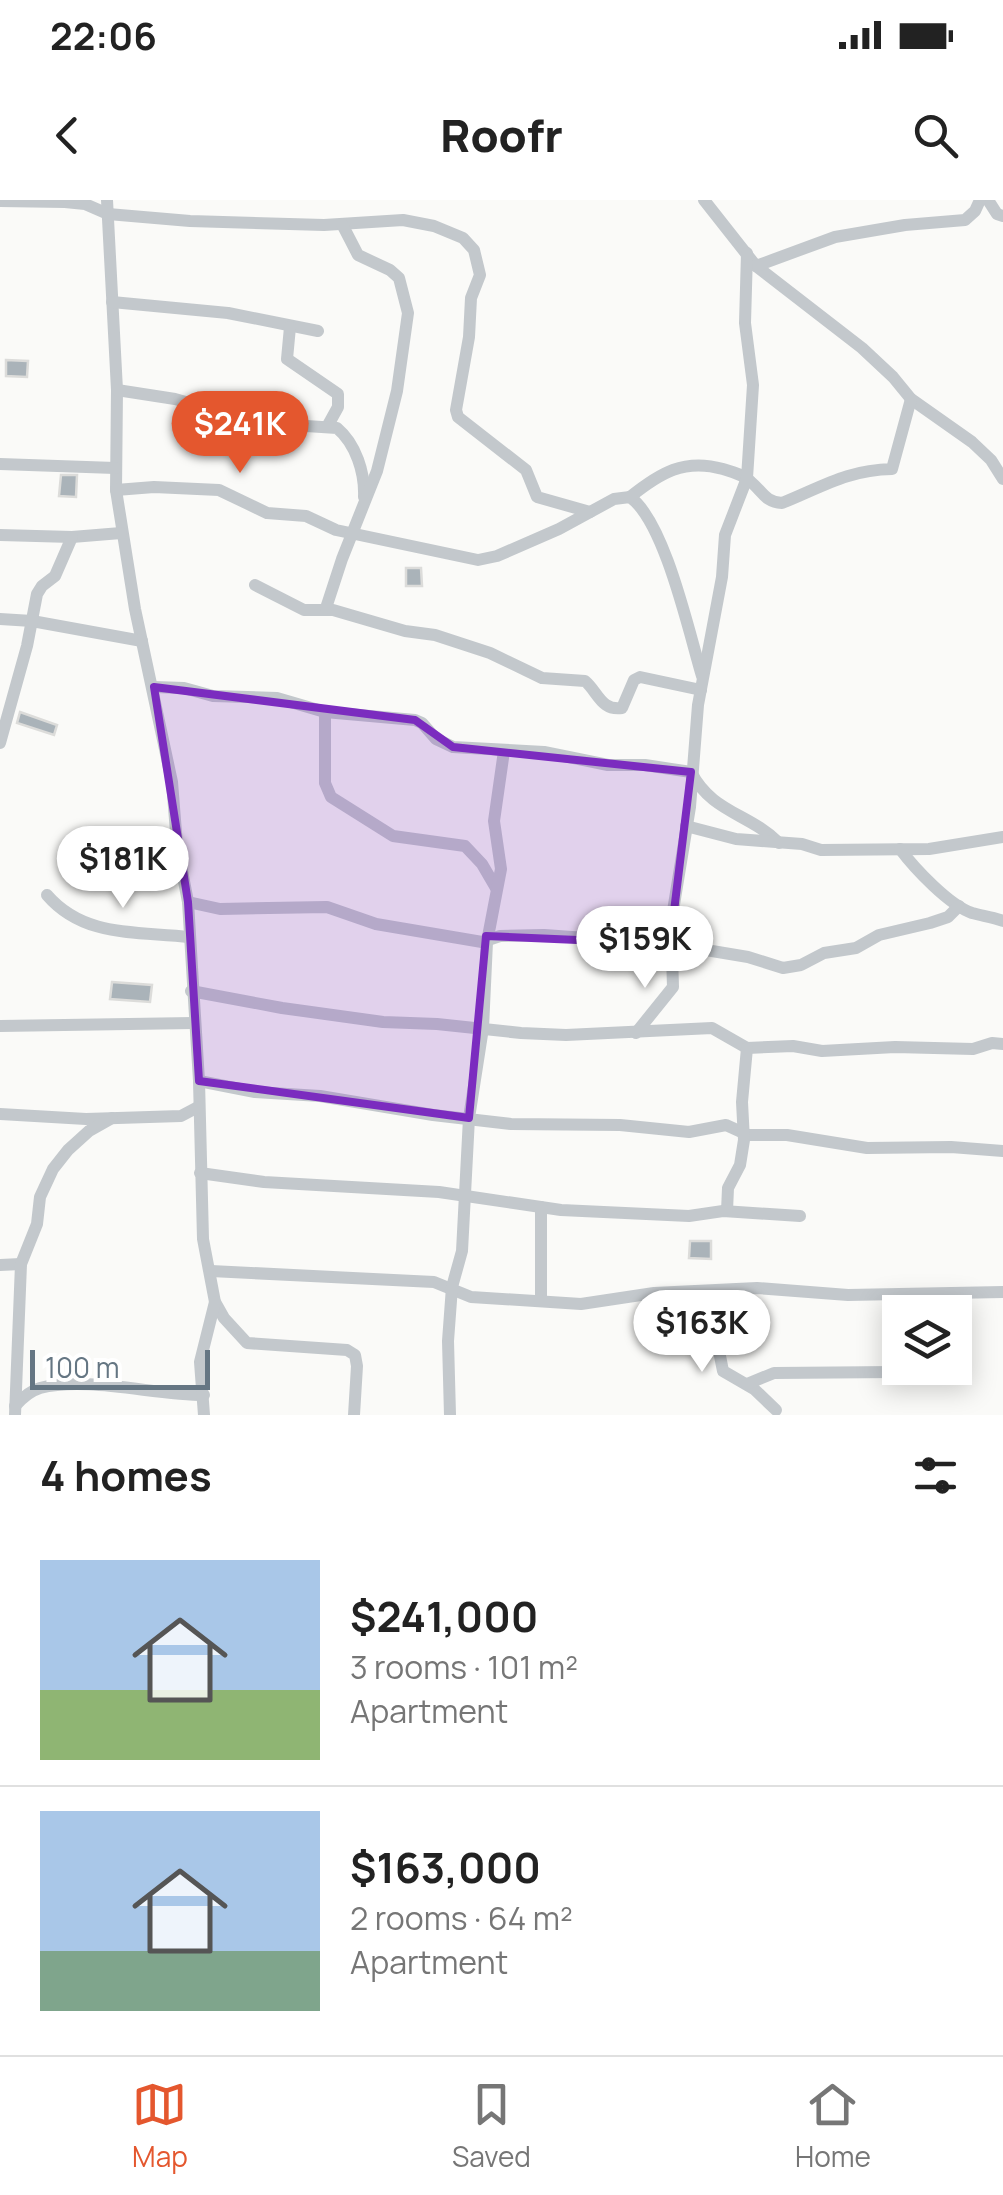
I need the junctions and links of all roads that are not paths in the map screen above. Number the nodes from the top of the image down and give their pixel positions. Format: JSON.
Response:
{"nodes":[{"id":1,"x":704,"y":200,"type":"edge"},
{"id":2,"x":980,"y":200,"type":"edge"},
{"id":3,"x":988,"y":200,"type":"edge"},
{"id":4,"x":0,"y":202,"type":"edge"},
{"id":5,"x":108,"y":207,"type":"edge"},
{"id":6,"x":1003,"y":216,"type":"edge"},
{"id":7,"x":342,"y":224,"type":"junction"},
{"id":8,"x":747,"y":253,"type":"junction"},
{"id":9,"x":756,"y":266,"type":"junction"},
{"id":10,"x":112,"y":302,"type":"junction"},
{"id":11,"x":290,"y":327,"type":"junction"},
{"id":12,"x":318,"y":331,"type":"dead end"},
{"id":13,"x":117,"y":390,"type":"junction"},
{"id":14,"x":911,"y":399,"type":"junction"},
{"id":15,"x":327,"y":428,"type":"junction"},
{"id":16,"x":0,"y":464,"type":"edge"},
{"id":17,"x":115,"y":468,"type":"junction"},
{"id":18,"x":747,"y":478,"type":"junction"},
{"id":19,"x":1003,"y":479,"type":"edge"},
{"id":20,"x":116,"y":490,"type":"junction"},
{"id":21,"x":630,"y":497,"type":"junction"},
{"id":22,"x":590,"y":512,"type":"junction"},
{"id":23,"x":362,"y":514,"type":"junction"},
{"id":24,"x":121,"y":533,"type":"junction"},
{"id":25,"x":354,"y":534,"type":"junction"},
{"id":26,"x":0,"y":536,"type":"edge"},
{"id":27,"x":72,"y":538,"type":"junction"},
{"id":28,"x":255,"y":585,"type":"dead end"},
{"id":29,"x":326,"y":608,"type":"junction"},
{"id":30,"x":0,"y":619,"type":"edge"},
{"id":31,"x":32,"y":621,"type":"junction"},
{"id":32,"x":142,"y":641,"type":"junction"},
{"id":33,"x":702,"y":684,"type":"junction"},
{"id":34,"x":154,"y":686,"type":"junction"},
{"id":35,"x":326,"y":712,"type":"junction"},
{"id":36,"x":0,"y":744,"type":"edge"},
{"id":37,"x":504,"y":750,"type":"junction"},
{"id":38,"x":691,"y":772,"type":"junction"},
{"id":39,"x":686,"y":826,"type":"junction"},
{"id":40,"x":1003,"y":837,"type":"edge"},
{"id":41,"x":779,"y":843,"type":"junction"},
{"id":42,"x":900,"y":849,"type":"junction"},
{"id":43,"x":496,"y":888,"type":"junction"},
{"id":44,"x":47,"y":895,"type":"dead end"},
{"id":45,"x":188,"y":902,"type":"junction"},
{"id":46,"x":960,"y":906,"type":"junction"},
{"id":47,"x":1003,"y":922,"type":"edge"},
{"id":48,"x":189,"y":937,"type":"junction"},
{"id":49,"x":487,"y":942,"type":"junction"},
{"id":50,"x":670,"y":944,"type":"junction"},
{"id":51,"x":191,"y":991,"type":"junction"},
{"id":52,"x":194,"y":1023,"type":"junction"},
{"id":53,"x":0,"y":1026,"type":"edge"},
{"id":54,"x":483,"y":1028,"type":"junction"},
{"id":55,"x":636,"y":1033,"type":"junction"},
{"id":56,"x":1003,"y":1044,"type":"edge"},
{"id":57,"x":748,"y":1048,"type":"junction"},
{"id":58,"x":199,"y":1081,"type":"junction"},
{"id":59,"x":198,"y":1107,"type":"junction"},
{"id":60,"x":0,"y":1114,"type":"edge"},
{"id":61,"x":112,"y":1118,"type":"junction"},
{"id":62,"x":468,"y":1118,"type":"junction"},
{"id":63,"x":744,"y":1134,"type":"junction"},
{"id":64,"x":1003,"y":1151,"type":"edge"},
{"id":65,"x":200,"y":1174,"type":"junction"},
{"id":66,"x":465,"y":1195,"type":"junction"},
{"id":67,"x":541,"y":1207,"type":"junction"},
{"id":68,"x":727,"y":1211,"type":"junction"},
{"id":69,"x":800,"y":1216,"type":"dead end"},
{"id":70,"x":20,"y":1264,"type":"junction"},
{"id":71,"x":0,"y":1265,"type":"edge"},
{"id":72,"x":212,"y":1272,"type":"junction"},
{"id":73,"x":452,"y":1288,"type":"junction"},
{"id":74,"x":696,"y":1291,"type":"junction"},
{"id":75,"x":1003,"y":1292,"type":"edge"},
{"id":76,"x":541,"y":1300,"type":"junction"},
{"id":77,"x":215,"y":1302,"type":"junction"},
{"id":78,"x":882,"y":1372,"type":"edge"},
{"id":79,"x":746,"y":1384,"type":"junction"},
{"id":80,"x":204,"y":1395,"type":"junction"},
{"id":81,"x":772,"y":1409,"type":"edge"},
{"id":82,"x":15,"y":1410,"type":"edge"},
{"id":83,"x":204,"y":1415,"type":"edge"},
{"id":84,"x":354,"y":1415,"type":"edge"},
{"id":85,"x":450,"y":1415,"type":"edge"}],
"edges":[{"from":1,"to":8,"type":"street"},
{"from":2,"to":9,"type":"street"},
{"from":3,"to":6,"type":"street"},
{"from":4,"to":5,"type":"street"},
{"from":5,"to":7,"type":"street"},
{"from":5,"to":10,"type":"street"},
{"from":7,"to":22,"type":"street"},
{"from":7,"to":23,"type":"street"},
{"from":8,"to":9,"type":"street"},
{"from":8,"to":18,"type":"street"},
{"from":9,"to":14,"type":"street"},
{"from":10,"to":11,"type":"street"},
{"from":10,"to":13,"type":"street"},
{"from":11,"to":12,"type":"street"},
{"from":11,"to":15,"type":"street"},
{"from":13,"to":15,"type":"street"},
{"from":13,"to":17,"type":"street"},
{"from":14,"to":18,"type":"street"},
{"from":14,"to":19,"type":"street"},
{"from":15,"to":23,"type":"street"},
{"from":16,"to":17,"type":"street"},
{"from":17,"to":20,"type":"street"},
{"from":18,"to":21,"type":"street"},
{"from":18,"to":33,"type":"street"},
{"from":20,"to":24,"type":"street"},
{"from":20,"to":25,"type":"street"},
{"from":21,"to":22,"type":"street"},
{"from":21,"to":33,"type":"street"},
{"from":22,"to":25,"type":"street"},
{"from":23,"to":25,"type":"street"},
{"from":24,"to":27,"type":"street"},
{"from":24,"to":32,"type":"street"},
{"from":25,"to":29,"type":"street"},
{"from":26,"to":27,"type":"street"},
{"from":27,"to":31,"type":"street"},
{"from":28,"to":29,"type":"street"},
{"from":29,"to":33,"type":"street"},
{"from":30,"to":31,"type":"street"},
{"from":31,"to":32,"type":"street"},
{"from":31,"to":36,"type":"street"},
{"from":32,"to":34,"type":"street"},
{"from":33,"to":38,"type":"street"},
{"from":34,"to":35,"type":"street"},
{"from":34,"to":45,"type":"street"},
{"from":35,"to":37,"type":"street"},
{"from":35,"to":43,"type":"street"},
{"from":37,"to":38,"type":"street"},
{"from":37,"to":43,"type":"street"},
{"from":38,"to":39,"type":"street"},
{"from":38,"to":41,"type":"street"},
{"from":39,"to":41,"type":"street"},
{"from":39,"to":50,"type":"street"},
{"from":40,"to":42,"type":"street"},
{"from":41,"to":42,"type":"street"},
{"from":42,"to":46,"type":"street"},
{"from":43,"to":49,"type":"street"},
{"from":44,"to":48,"type":"street"},
{"from":45,"to":48,"type":"street"},
{"from":45,"to":49,"type":"street"},
{"from":46,"to":47,"type":"street"},
{"from":46,"to":50,"type":"street"},
{"from":48,"to":51,"type":"street"},
{"from":49,"to":50,"type":"street"},
{"from":49,"to":54,"type":"street"},
{"from":50,"to":55,"type":"street"},
{"from":51,"to":52,"type":"street"},
{"from":51,"to":54,"type":"street"},
{"from":52,"to":53,"type":"street"},
{"from":52,"to":58,"type":"street"},
{"from":54,"to":55,"type":"street"},
{"from":54,"to":62,"type":"street"},
{"from":55,"to":57,"type":"street"},
{"from":56,"to":57,"type":"street"},
{"from":57,"to":63,"type":"street"},
{"from":58,"to":59,"type":"street"},
{"from":58,"to":62,"type":"street"},
{"from":59,"to":61,"type":"street"},
{"from":59,"to":65,"type":"street"},
{"from":60,"to":61,"type":"street"},
{"from":61,"to":70,"type":"street"},
{"from":62,"to":63,"type":"street"},
{"from":62,"to":66,"type":"street"},
{"from":63,"to":64,"type":"street"},
{"from":63,"to":68,"type":"street"},
{"from":65,"to":66,"type":"street"},
{"from":65,"to":72,"type":"street"},
{"from":66,"to":67,"type":"street"},
{"from":66,"to":73,"type":"street"},
{"from":67,"to":68,"type":"street"},
{"from":67,"to":76,"type":"street"},
{"from":68,"to":69,"type":"street"},
{"from":70,"to":71,"type":"street"},
{"from":70,"to":82,"type":"street"},
{"from":72,"to":73,"type":"street"},
{"from":72,"to":77,"type":"street"},
{"from":73,"to":76,"type":"street"},
{"from":73,"to":85,"type":"street"},
{"from":74,"to":75,"type":"street"},
{"from":74,"to":76,"type":"street"},
{"from":74,"to":79,"type":"street"},
{"from":77,"to":80,"type":"street"},
{"from":77,"to":84,"type":"street"},
{"from":78,"to":79,"type":"street"},
{"from":79,"to":81,"type":"street"},
{"from":80,"to":82,"type":"street"},
{"from":80,"to":83,"type":"street"}]}
